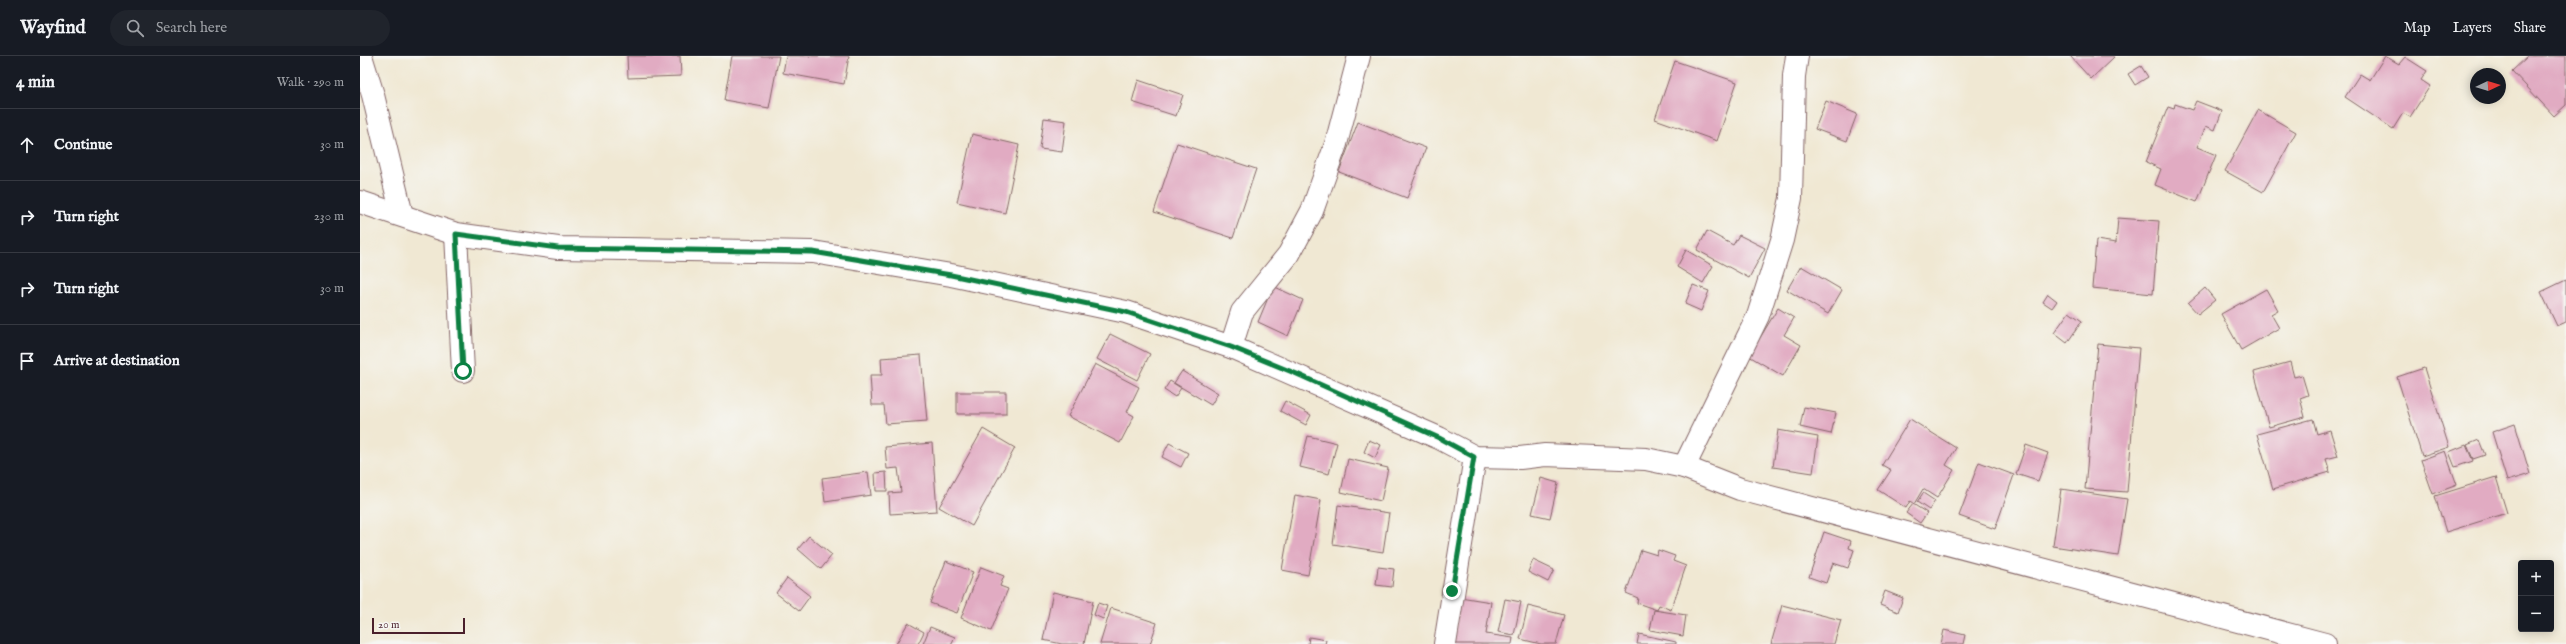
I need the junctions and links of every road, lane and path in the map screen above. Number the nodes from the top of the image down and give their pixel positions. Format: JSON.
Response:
{"nodes":[{"id":1,"x":361,"y":56,"type":"edge"},
{"id":2,"x":1359,"y":56,"type":"edge"},
{"id":3,"x":1798,"y":56,"type":"edge"},
{"id":4,"x":360,"y":202,"type":"edge"},
{"id":5,"x":402,"y":215,"type":"junction"},
{"id":6,"x":456,"y":234,"type":"junction"},
{"id":7,"x":1231,"y":347,"type":"junction"},
{"id":8,"x":463,"y":371,"type":"dead end"},
{"id":9,"x":1474,"y":457,"type":"junction"},
{"id":10,"x":1684,"y":467,"type":"junction"},
{"id":11,"x":1445,"y":644,"type":"edge"},
{"id":12,"x":2326,"y":644,"type":"edge"}],
"edges":[{"from":1,"to":5,"type":"street"},
{"from":2,"to":7,"type":"street"},
{"from":3,"to":10,"type":"street"},
{"from":4,"to":5,"type":"street"},
{"from":5,"to":6,"type":"street"},
{"from":6,"to":7,"type":"street"},
{"from":6,"to":8,"type":"street"},
{"from":7,"to":9,"type":"street"},
{"from":9,"to":10,"type":"street"},
{"from":9,"to":11,"type":"street"},
{"from":10,"to":12,"type":"street"}]}
